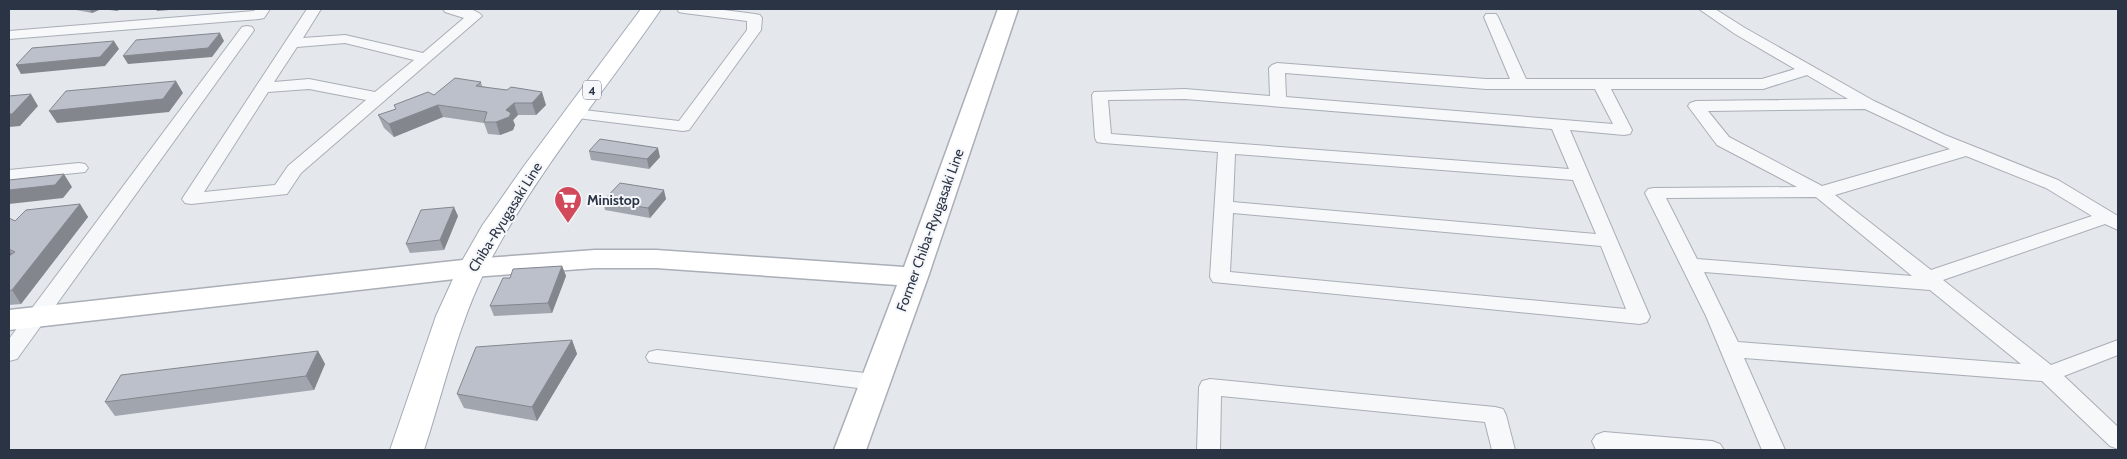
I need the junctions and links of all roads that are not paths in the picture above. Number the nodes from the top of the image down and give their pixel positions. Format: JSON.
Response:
{"nodes":[{"id":1,"x":263,"y":9,"type":"edge"},
{"id":2,"x":314,"y":9,"type":"edge"},
{"id":3,"x":450,"y":9,"type":"edge"},
{"id":4,"x":651,"y":9,"type":"edge"},
{"id":5,"x":684,"y":9,"type":"edge"},
{"id":6,"x":1008,"y":9,"type":"edge"},
{"id":7,"x":1706,"y":9,"type":"edge"},
{"id":8,"x":1491,"y":17,"type":"dead end"},
{"id":9,"x":247,"y":30,"type":"dead end"},
{"id":10,"x":9,"y":35,"type":"edge"},
{"id":11,"x":292,"y":44,"type":"junction"},
{"id":12,"x":426,"y":58,"type":"junction"},
{"id":13,"x":1808,"y":70,"type":"junction"},
{"id":14,"x":1520,"y":84,"type":"junction"},
{"id":15,"x":1601,"y":84,"type":"junction"},
{"id":16,"x":263,"y":88,"type":"junction"},
{"id":17,"x":378,"y":98,"type":"junction"},
{"id":18,"x":1278,"y":101,"type":"junction"},
{"id":19,"x":1868,"y":104,"type":"junction"},
{"id":20,"x":575,"y":114,"type":"junction"},
{"id":21,"x":1559,"y":125,"type":"junction"},
{"id":22,"x":1227,"y":148,"type":"junction"},
{"id":23,"x":1966,"y":150,"type":"junction"},
{"id":24,"x":79,"y":168,"type":"dead end"},
{"id":25,"x":1580,"y":175,"type":"junction"},
{"id":26,"x":9,"y":176,"type":"edge"},
{"id":27,"x":1820,"y":192,"type":"junction"},
{"id":28,"x":1224,"y":207,"type":"junction"},
{"id":29,"x":2113,"y":220,"type":"edge"},
{"id":30,"x":1607,"y":241,"type":"junction"},
{"id":31,"x":1690,"y":265,"type":"junction"},
{"id":32,"x":472,"y":268,"type":"junction"},
{"id":33,"x":914,"y":277,"type":"junction"},
{"id":34,"x":1932,"y":281,"type":"junction"},
{"id":35,"x":36,"y":317,"type":"junction"},
{"id":36,"x":9,"y":320,"type":"edge"},
{"id":37,"x":2118,"y":347,"type":"edge"},
{"id":38,"x":1730,"y":349,"type":"junction"},
{"id":39,"x":9,"y":354,"type":"edge"},
{"id":40,"x":657,"y":357,"type":"dead end"},
{"id":41,"x":2048,"y":374,"type":"junction"},
{"id":42,"x":874,"y":382,"type":"junction"},
{"id":43,"x":2118,"y":440,"type":"edge"},
{"id":44,"x":407,"y":450,"type":"edge"},
{"id":45,"x":850,"y":450,"type":"edge"},
{"id":46,"x":1208,"y":450,"type":"edge"},
{"id":47,"x":1502,"y":450,"type":"edge"},
{"id":48,"x":1607,"y":450,"type":"edge"},
{"id":49,"x":1712,"y":450,"type":"edge"},
{"id":50,"x":1773,"y":450,"type":"edge"}],
"edges":[{"from":1,"to":10,"type":"street"},
{"from":2,"to":11,"type":"street"},
{"from":3,"to":12,"type":"street"},
{"from":4,"to":20,"type":"main road","name":"Chiba-Ryugasaki Line","number":"4"},
{"from":5,"to":20,"type":"street"},
{"from":6,"to":33,"type":"street","name":"Former Chiba-Ryugasaki Line"},
{"from":7,"to":13,"type":"street"},
{"from":8,"to":14,"type":"street"},
{"from":9,"to":35,"type":"street"},
{"from":11,"to":12,"type":"street"},
{"from":11,"to":16,"type":"street"},
{"from":12,"to":17,"type":"street"},
{"from":13,"to":15,"type":"street"},
{"from":13,"to":19,"type":"street"},
{"from":14,"to":15,"type":"street"},
{"from":14,"to":18,"type":"street"},
{"from":15,"to":21,"type":"street"},
{"from":16,"to":17,"type":"street"},
{"from":16,"to":17,"type":"street"},
{"from":18,"to":21,"type":"street"},
{"from":18,"to":22,"type":"street"},
{"from":19,"to":23,"type":"street"},
{"from":19,"to":27,"type":"street"},
{"from":20,"to":32,"type":"main road","name":"Chiba-Ryugasaki Line","number":"4"},
{"from":21,"to":25,"type":"street"},
{"from":22,"to":25,"type":"street"},
{"from":22,"to":28,"type":"street"},
{"from":23,"to":27,"type":"street"},
{"from":23,"to":29,"type":"street"},
{"from":24,"to":26,"type":"street"},
{"from":25,"to":30,"type":"street"},
{"from":27,"to":31,"type":"street"},
{"from":27,"to":34,"type":"street"},
{"from":28,"to":30,"type":"street"},
{"from":28,"to":30,"type":"street"},
{"from":29,"to":34,"type":"street"},
{"from":31,"to":34,"type":"street"},
{"from":31,"to":38,"type":"street"},
{"from":32,"to":33,"type":"street"},
{"from":32,"to":35,"type":"street"},
{"from":32,"to":44,"type":"main road","name":"Chiba-Ryugasaki Line","number":"4"},
{"from":33,"to":42,"type":"street","name":"Former Chiba-Ryugasaki Line"},
{"from":34,"to":41,"type":"street"},
{"from":35,"to":36,"type":"street"},
{"from":35,"to":39,"type":"street"},
{"from":37,"to":41,"type":"street"},
{"from":38,"to":41,"type":"street"},
{"from":38,"to":50,"type":"street"},
{"from":40,"to":42,"type":"street"},
{"from":41,"to":43,"type":"street"},
{"from":42,"to":45,"type":"street","name":"Former Chiba-Ryugasaki Line"},
{"from":46,"to":47,"type":"street"},
{"from":48,"to":49,"type":"street"}]}
